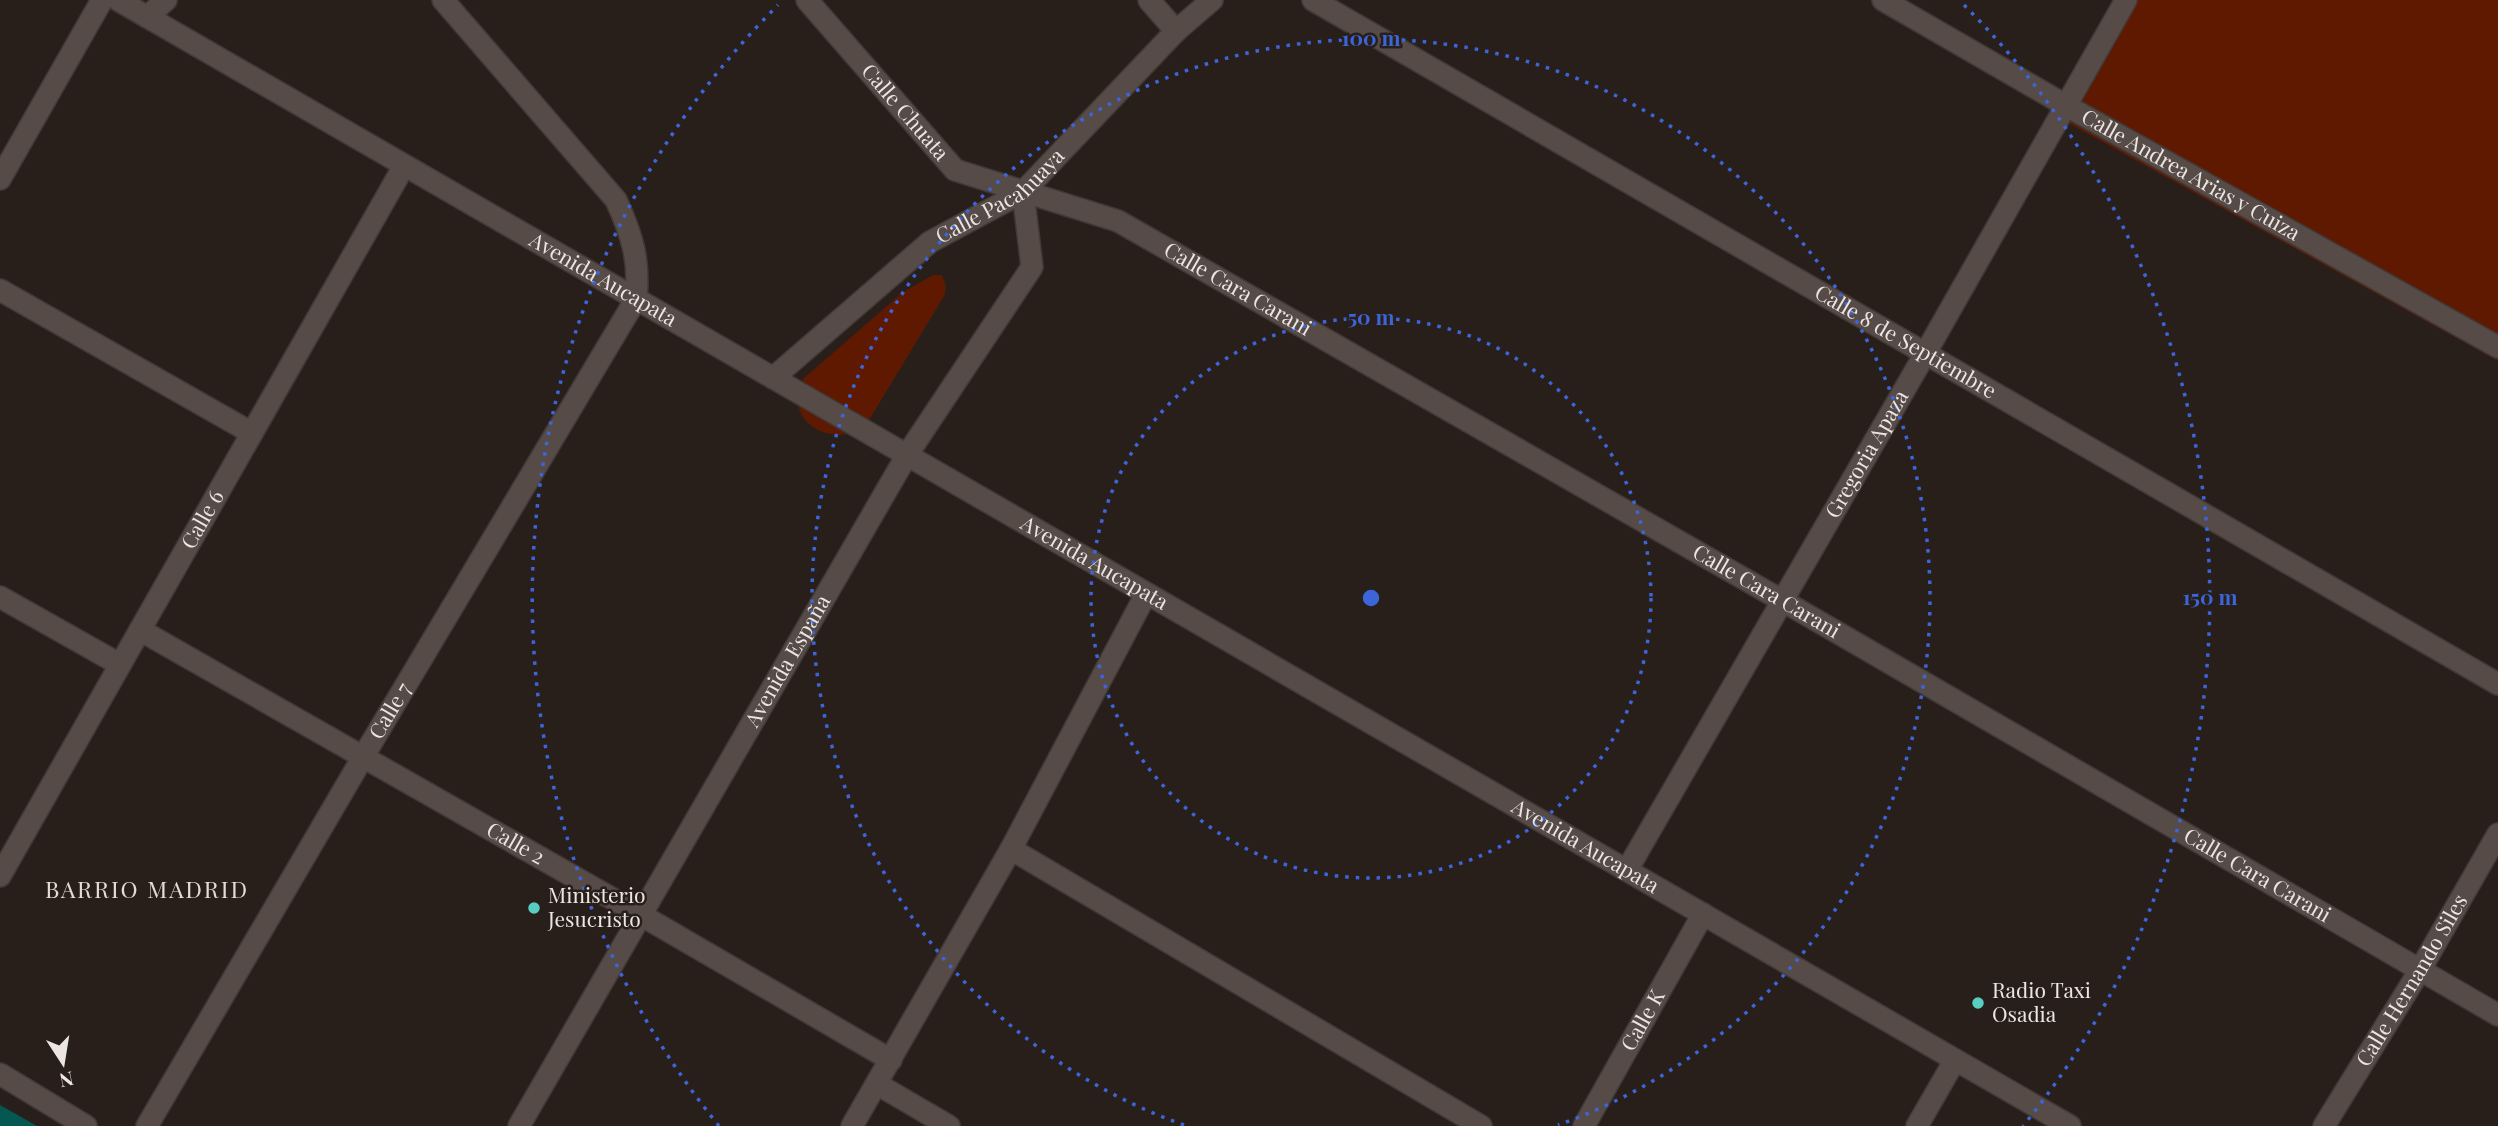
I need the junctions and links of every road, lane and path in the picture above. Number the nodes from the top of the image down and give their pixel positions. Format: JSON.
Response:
{"nodes":[{"id":1,"x":102,"y":0,"type":"edge"},
{"id":2,"x":118,"y":0,"type":"edge"},
{"id":3,"x":166,"y":0,"type":"edge"},
{"id":4,"x":443,"y":0,"type":"edge"},
{"id":5,"x":807,"y":0,"type":"edge"},
{"id":6,"x":1149,"y":0,"type":"edge"},
{"id":7,"x":1212,"y":0,"type":"edge"},
{"id":8,"x":1313,"y":0,"type":"edge"},
{"id":9,"x":1883,"y":0,"type":"edge"},
{"id":10,"x":2126,"y":0,"type":"edge"},
{"id":11,"x":146,"y":17,"type":"junction"},
{"id":12,"x":1175,"y":31,"type":"junction"},
{"id":13,"x":2065,"y":105,"type":"junction"},
{"id":14,"x":404,"y":166,"type":"junction"},
{"id":15,"x":0,"y":179,"type":"edge"},
{"id":16,"x":1023,"y":192,"type":"junction"},
{"id":17,"x":0,"y":290,"type":"edge"},
{"id":18,"x":636,"y":299,"type":"junction"},
{"id":19,"x":2498,"y":347,"type":"edge"},
{"id":20,"x":1925,"y":354,"type":"junction"},
{"id":21,"x":773,"y":378,"type":"junction"},
{"id":22,"x":252,"y":433,"type":"junction"},
{"id":23,"x":907,"y":455,"type":"junction"},
{"id":24,"x":1146,"y":594,"type":"junction"},
{"id":25,"x":0,"y":597,"type":"edge"},
{"id":26,"x":1783,"y":601,"type":"junction"},
{"id":27,"x":140,"y":630,"type":"junction"},
{"id":28,"x":119,"y":664,"type":"junction"},
{"id":29,"x":2498,"y":684,"type":"edge"},
{"id":30,"x":362,"y":757,"type":"junction"},
{"id":31,"x":2498,"y":834,"type":"edge"},
{"id":32,"x":1011,"y":849,"type":"junction"},
{"id":33,"x":1627,"y":870,"type":"junction"},
{"id":34,"x":0,"y":876,"type":"edge"},
{"id":35,"x":1703,"y":914,"type":"junction"},
{"id":36,"x":641,"y":915,"type":"junction"},
{"id":37,"x":2420,"y":970,"type":"junction"},
{"id":38,"x":2498,"y":1015,"type":"edge"},
{"id":39,"x":891,"y":1060,"type":"junction"},
{"id":40,"x":1955,"y":1060,"type":"junction"},
{"id":41,"x":0,"y":1074,"type":"edge"},
{"id":42,"x":877,"y":1084,"type":"junction"},
{"id":43,"x":86,"y":1126,"type":"edge"},
{"id":44,"x":147,"y":1126,"type":"edge"},
{"id":45,"x":519,"y":1126,"type":"edge"},
{"id":46,"x":852,"y":1126,"type":"edge"},
{"id":47,"x":949,"y":1126,"type":"edge"},
{"id":48,"x":1481,"y":1126,"type":"edge"},
{"id":49,"x":1584,"y":1126,"type":"edge"},
{"id":50,"x":1917,"y":1126,"type":"edge"},
{"id":51,"x":2070,"y":1126,"type":"edge"},
{"id":52,"x":2324,"y":1126,"type":"edge"}],
"edges":[{"from":1,"to":15,"type":"street"},
{"from":2,"to":11,"type":"street","name":"Avenida Aucapata"},
{"from":3,"to":11,"type":"street"},
{"from":4,"to":18,"type":"street"},
{"from":5,"to":16,"type":"street","name":"Calle Chuata"},
{"from":6,"to":12,"type":"street"},
{"from":7,"to":12,"type":"street","name":"Calle Pacahuaya"},
{"from":8,"to":20,"type":"street","name":"Calle 8 de Septiembre"},
{"from":9,"to":13,"type":"street","name":"Calle Andrea Arias y Cuiza"},
{"from":10,"to":13,"type":"street","name":"Gregoria Apaza"},
{"from":11,"to":14,"type":"street","name":"Avenida Aucapata"},
{"from":12,"to":16,"type":"street","name":"Calle Pacahuaya"},
{"from":13,"to":19,"type":"street","name":"Calle Andrea Arias y Cuiza"},
{"from":13,"to":20,"type":"street","name":"Gregoria Apaza"},
{"from":14,"to":18,"type":"street","name":"Avenida Aucapata"},
{"from":14,"to":22,"type":"street","name":"Calle 6"},
{"from":16,"to":21,"type":"street","name":"Calle Pacahuaya"},
{"from":16,"to":23,"type":"street","name":"Avenida España"},
{"from":16,"to":26,"type":"street","name":"Calle Cara Carani"},
{"from":17,"to":22,"type":"street"},
{"from":18,"to":21,"type":"street","name":"Avenida Aucapata"},
{"from":18,"to":30,"type":"street","name":"Calle 7"},
{"from":20,"to":26,"type":"street","name":"Gregoria Apaza"},
{"from":20,"to":29,"type":"street","name":"Calle 8 de Septiembre"},
{"from":21,"to":23,"type":"street","name":"Avenida Aucapata"},
{"from":22,"to":27,"type":"street","name":"Calle 6"},
{"from":23,"to":24,"type":"street","name":"Avenida Aucapata"},
{"from":23,"to":36,"type":"street","name":"Avenida España"},
{"from":24,"to":32,"type":"street"},
{"from":24,"to":33,"type":"street","name":"Avenida Aucapata"},
{"from":25,"to":28,"type":"street"},
{"from":26,"to":33,"type":"street","name":"Gregoria Apaza"},
{"from":26,"to":37,"type":"street","name":"Calle Cara Carani"},
{"from":27,"to":28,"type":"street","name":"Calle 6"},
{"from":27,"to":30,"type":"street","name":"Calle 2"},
{"from":28,"to":34,"type":"street","name":"Calle 6"},
{"from":30,"to":36,"type":"street","name":"Calle 2"},
{"from":30,"to":44,"type":"street","name":"Calle 7"},
{"from":31,"to":37,"type":"street","name":"Calle Hernando Siles"},
{"from":32,"to":39,"type":"street"},
{"from":32,"to":48,"type":"street"},
{"from":33,"to":35,"type":"street","name":"Avenida Aucapata"},
{"from":35,"to":40,"type":"street","name":"Avenida Aucapata"},
{"from":35,"to":49,"type":"street","name":"Calle K"},
{"from":36,"to":39,"type":"street","name":"Calle 2"},
{"from":36,"to":45,"type":"street","name":"Avenida España"},
{"from":37,"to":38,"type":"street","name":"Calle Cara Carani"},
{"from":37,"to":52,"type":"street","name":"Calle Hernando Siles"},
{"from":39,"to":42,"type":"street"},
{"from":40,"to":50,"type":"street"},
{"from":40,"to":51,"type":"street","name":"Avenida Aucapata"},
{"from":41,"to":43,"type":"street"},
{"from":42,"to":46,"type":"street"},
{"from":42,"to":47,"type":"street"}]}
